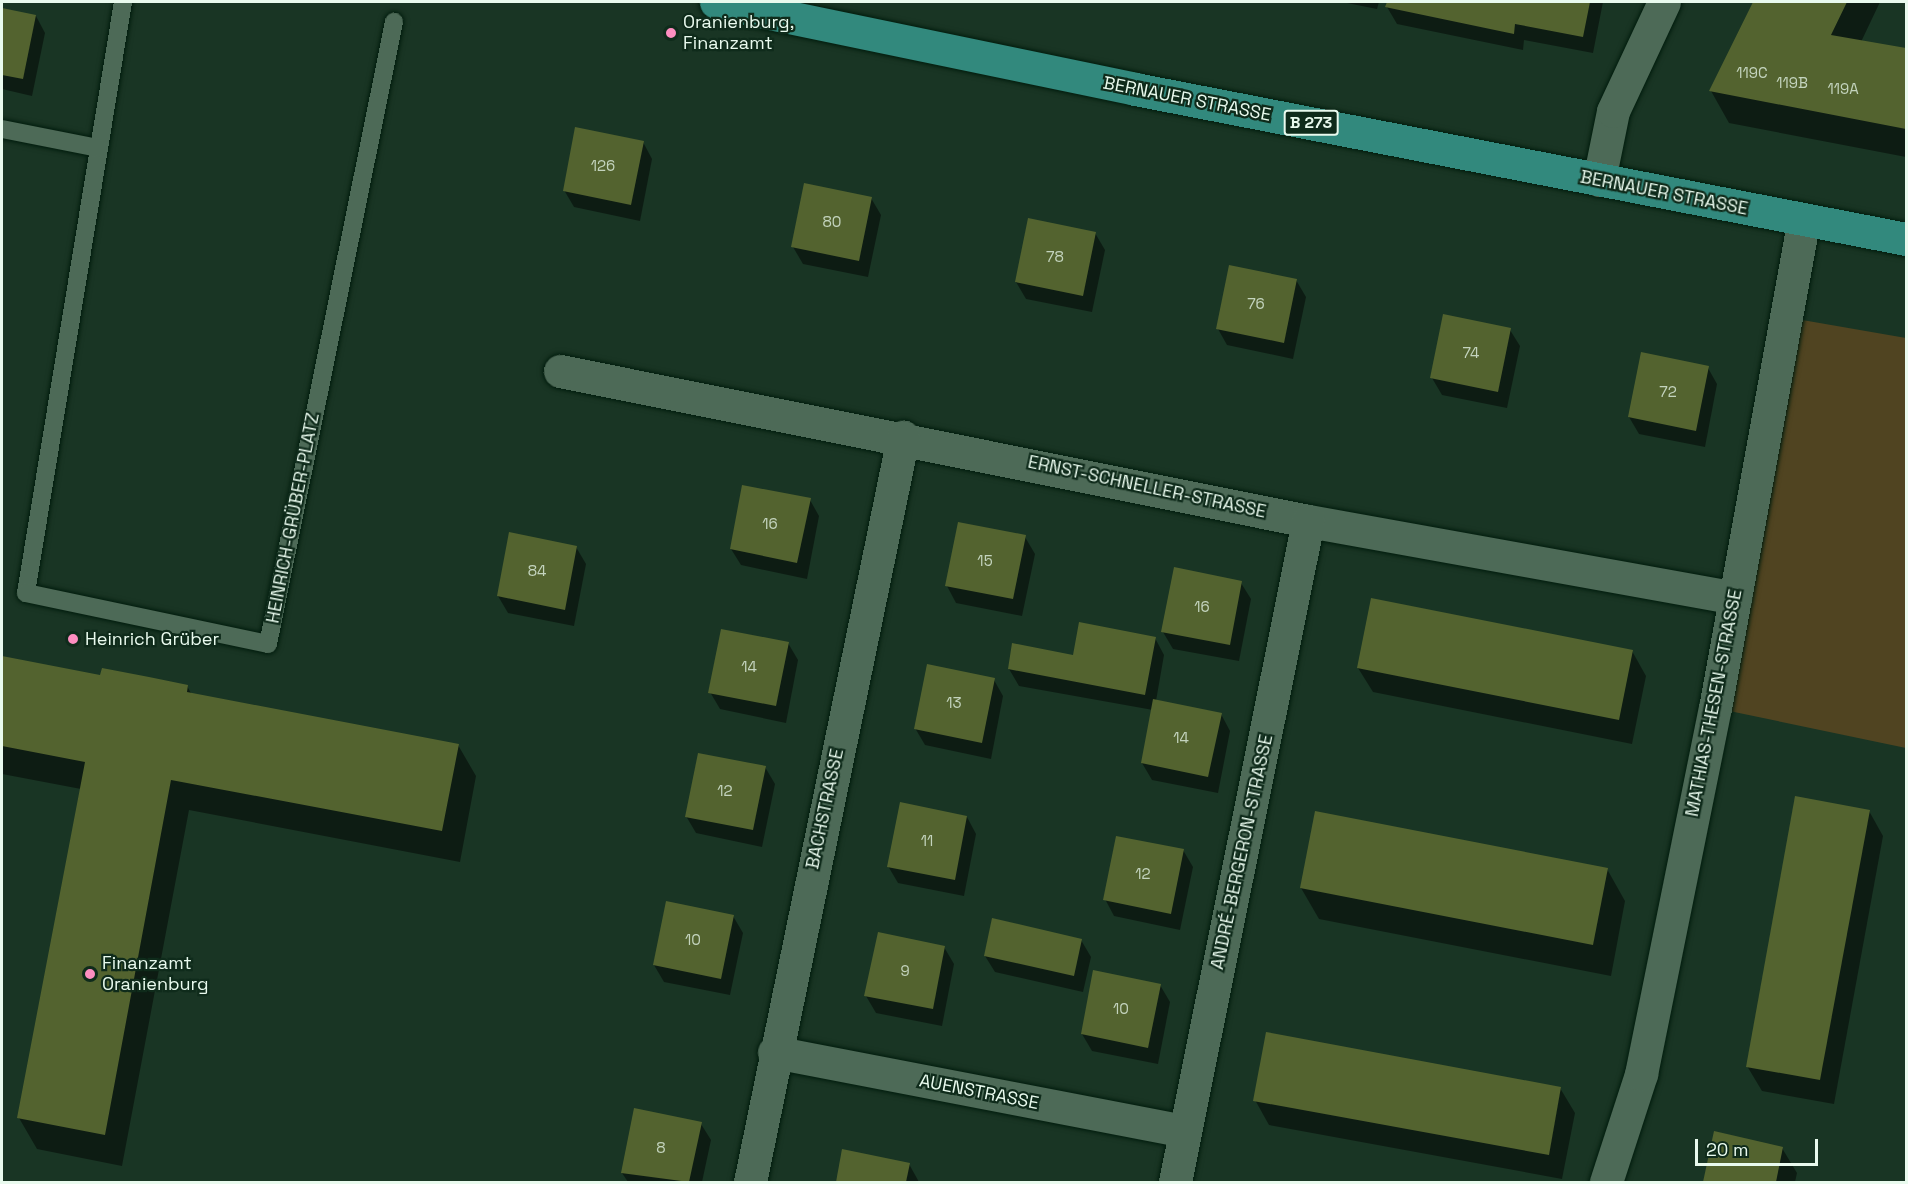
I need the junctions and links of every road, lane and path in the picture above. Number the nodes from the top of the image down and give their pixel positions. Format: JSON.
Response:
{"nodes":[{"id":1,"x":123,"y":2,"type":"edge"},
{"id":2,"x":716,"y":2,"type":"edge"},
{"id":3,"x":1664,"y":2,"type":"edge"},
{"id":4,"x":394,"y":22,"type":"dead end"},
{"id":5,"x":2,"y":129,"type":"edge"},
{"id":6,"x":98,"y":148,"type":"junction"},
{"id":7,"x":1599,"y":180,"type":"junction"},
{"id":8,"x":1804,"y":220,"type":"junction"},
{"id":9,"x":1906,"y":239,"type":"edge"},
{"id":10,"x":560,"y":371,"type":"dead end"},
{"id":11,"x":903,"y":437,"type":"junction"},
{"id":12,"x":1308,"y":521,"type":"junction"},
{"id":13,"x":1735,"y":597,"type":"junction"},
{"id":14,"x":774,"y":1052,"type":"junction"},
{"id":15,"x":1184,"y":1131,"type":"junction"},
{"id":16,"x":750,"y":1182,"type":"edge"},
{"id":17,"x":1176,"y":1182,"type":"edge"},
{"id":18,"x":1606,"y":1182,"type":"edge"}],
"edges":[{"from":1,"to":6,"type":"lane","name":"HEINRICH-GRÜBER-PLATZ"},
{"from":2,"to":7,"type":"main road","name":"BERNAUER STRASSE","number":"B 273"},
{"from":3,"to":7,"type":"street"},
{"from":4,"to":6,"type":"lane","name":"HEINRICH-GRÜBER-PLATZ"},
{"from":5,"to":6,"type":"lane"},
{"from":7,"to":8,"type":"main road","name":"BERNAUER STRASSE","number":"B 273"},
{"from":8,"to":9,"type":"main road","name":"BERNAUER STRASSE","number":"B 273"},
{"from":8,"to":13,"type":"street","name":"MATHIAS-THESEN-STRASSE"},
{"from":10,"to":11,"type":"street","name":"ERNST-SCHNELLER-STRASSE"},
{"from":11,"to":12,"type":"street","name":"ERNST-SCHNELLER-STRASSE"},
{"from":11,"to":14,"type":"street","name":"BACHSTRASSE"},
{"from":12,"to":13,"type":"street","name":"ERNST-SCHNELLER-STRASSE"},
{"from":12,"to":15,"type":"street","name":"ANDRÉ-BERGERON-STRASSE"},
{"from":13,"to":18,"type":"street","name":"MATHIAS-THESEN-STRASSE"},
{"from":14,"to":15,"type":"street","name":"AUENSTRASSE"},
{"from":14,"to":16,"type":"street","name":"BACHSTRASSE"},
{"from":15,"to":17,"type":"street","name":"ANDRÉ-BERGERON-STRASSE"}]}
